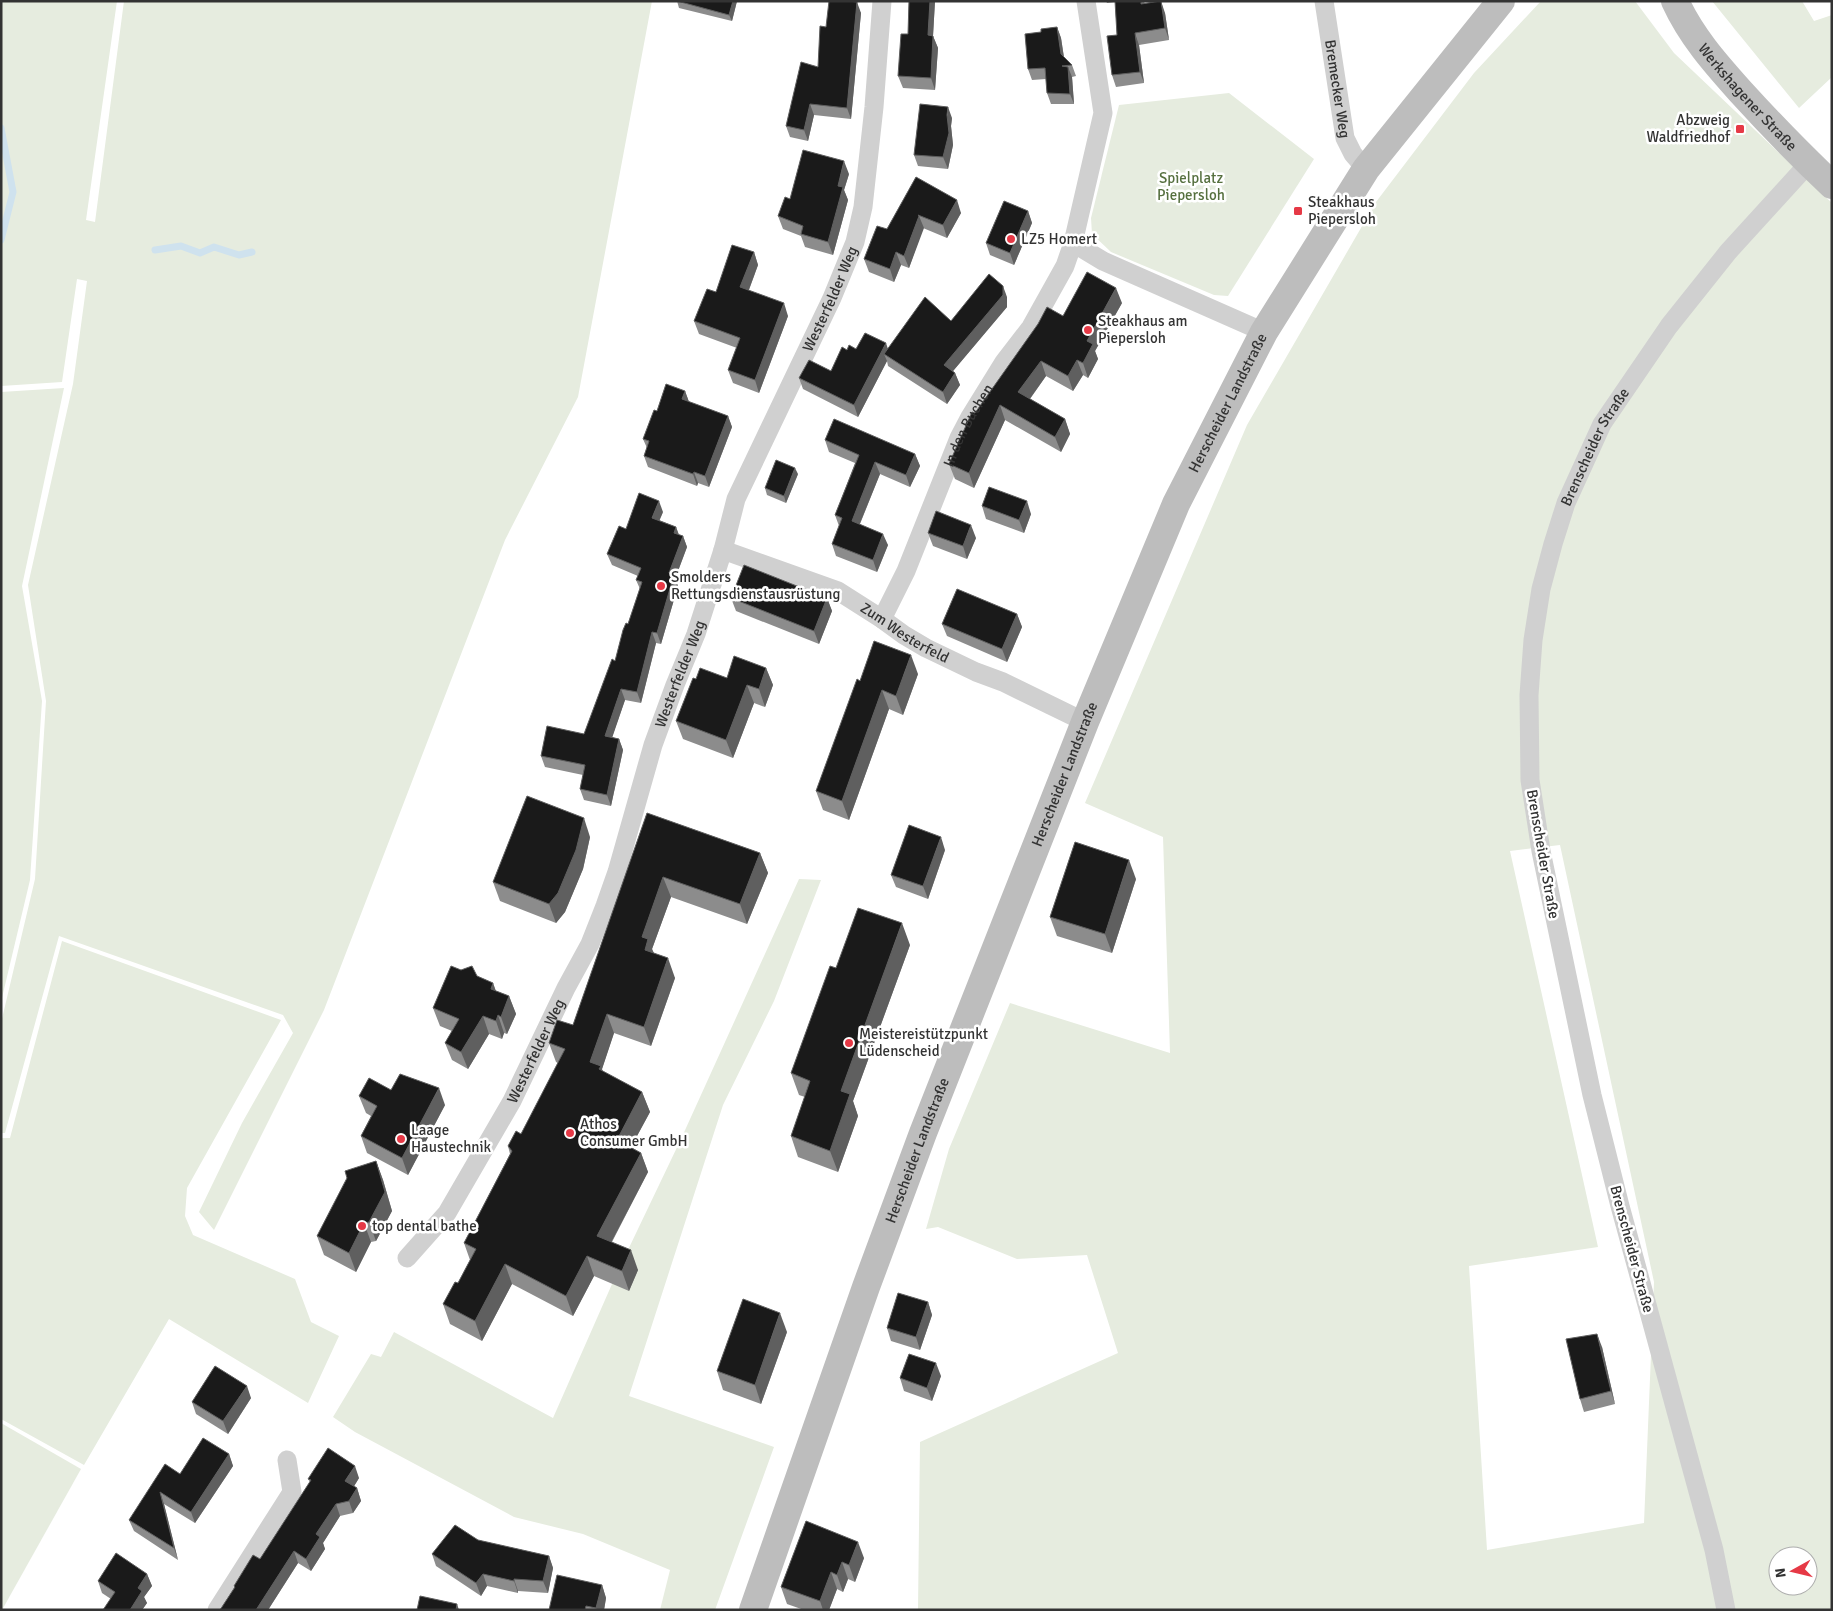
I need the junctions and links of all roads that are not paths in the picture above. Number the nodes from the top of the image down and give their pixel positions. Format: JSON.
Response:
{"nodes":[{"id":1,"x":882,"y":1,"type":"edge"},
{"id":2,"x":1086,"y":1,"type":"edge"},
{"id":3,"x":1324,"y":1,"type":"edge"},
{"id":4,"x":1501,"y":1,"type":"edge"},
{"id":5,"x":1675,"y":1,"type":"edge"},
{"id":6,"x":1809,"y":163,"type":"junction"},
{"id":7,"x":1366,"y":169,"type":"junction"},
{"id":8,"x":1832,"y":185,"type":"edge"},
{"id":9,"x":1073,"y":243,"type":"junction"},
{"id":10,"x":1264,"y":332,"type":"junction"},
{"id":11,"x":724,"y":550,"type":"junction"},
{"id":12,"x":882,"y":619,"type":"junction"},
{"id":13,"x":1085,"y":722,"type":"junction"},
{"id":14,"x":407,"y":1258,"type":"dead end"},
{"id":15,"x":287,"y":1460,"type":"dead end"},
{"id":16,"x":217,"y":1610,"type":"edge"},
{"id":17,"x":753,"y":1610,"type":"edge"},
{"id":18,"x":1726,"y":1610,"type":"edge"}],
"edges":[{"from":1,"to":11,"type":"street","name":"Westerfelder Weg"},
{"from":2,"to":9,"type":"street","name":"In den Buchen"},
{"from":3,"to":7,"type":"street","name":"Bremecker Weg"},
{"from":4,"to":7,"type":"main road","name":"Herscheider Landstraße"},
{"from":5,"to":6,"type":"main road","name":"Werkshagener Straße"},
{"from":6,"to":8,"type":"main road","name":"Werkshagener Straße"},
{"from":6,"to":18,"type":"street","name":"Brenscheider Straße"},
{"from":7,"to":10,"type":"main road","name":"Herscheider Landstraße"},
{"from":9,"to":10,"type":"street"},
{"from":9,"to":12,"type":"street","name":"In den Buchen"},
{"from":10,"to":13,"type":"main road","name":"Herscheider Landstraße"},
{"from":11,"to":12,"type":"street","name":"Zum Westerfeld"},
{"from":11,"to":14,"type":"street","name":"Westerfelder Weg"},
{"from":12,"to":13,"type":"street","name":"Zum Westerfeld"},
{"from":13,"to":17,"type":"main road","name":"Herscheider Landstraße"},
{"from":15,"to":16,"type":"street"}]}
